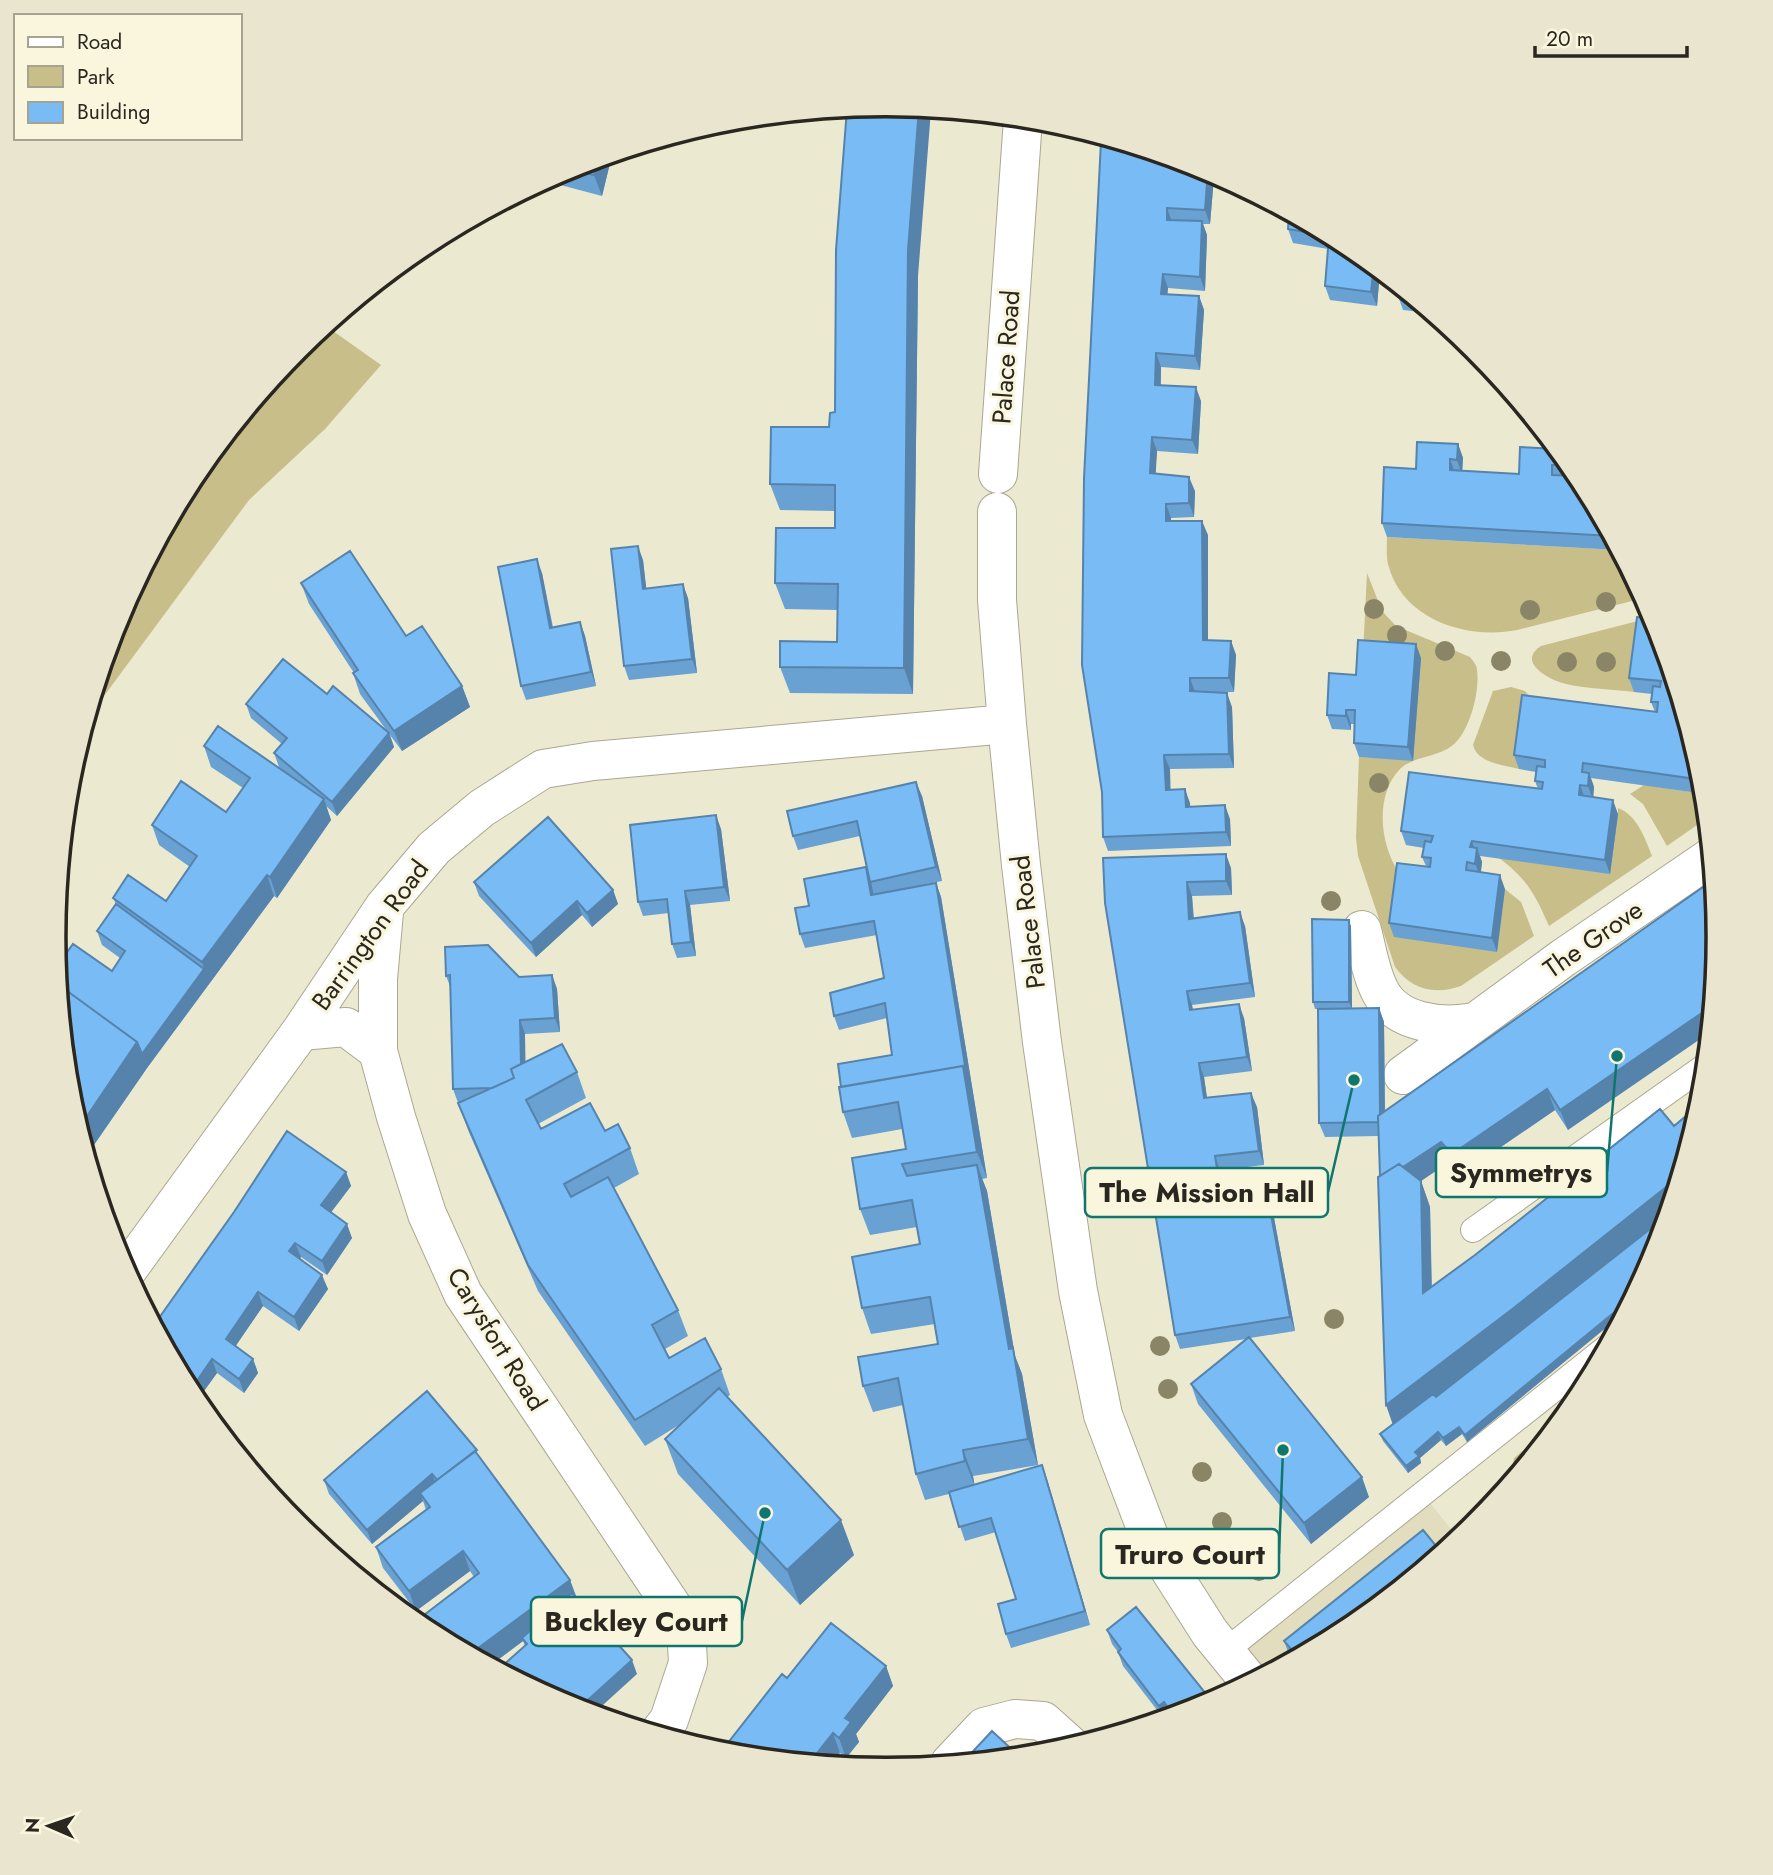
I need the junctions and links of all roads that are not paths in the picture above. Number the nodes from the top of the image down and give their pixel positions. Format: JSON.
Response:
{"nodes":[{"id":1,"x":1022,"y":129,"type":"edge"},
{"id":2,"x":998,"y":474,"type":"joint"},
{"id":3,"x":997,"y":512,"type":"joint"},
{"id":4,"x":1007,"y":724,"type":"junction"},
{"id":5,"x":1703,"y":863,"type":"edge"},
{"id":6,"x":384,"y":907,"type":"junction"},
{"id":7,"x":1362,"y":930,"type":"dead end"},
{"id":8,"x":1475,"y":1022,"type":"junction"},
{"id":9,"x":301,"y":1031,"type":"junction"},
{"id":10,"x":378,"y":1051,"type":"junction"},
{"id":11,"x":1695,"y":1073,"type":"edge"},
{"id":12,"x":1403,"y":1075,"type":"dead end"},
{"id":13,"x":1473,"y":1230,"type":"dead end"},
{"id":14,"x":134,"y":1261,"type":"edge"},
{"id":15,"x":1588,"y":1362,"type":"edge"},
{"id":16,"x":1224,"y":1652,"type":"junction"},
{"id":17,"x":1244,"y":1675,"type":"edge"},
{"id":18,"x":663,"y":1727,"type":"edge"},
{"id":19,"x":1062,"y":1738,"type":"edge"},
{"id":20,"x":959,"y":1754,"type":"edge"}],
"edges":[{"from":1,"to":2,"type":"street","name":"Palace Road"},
{"from":2,"to":3,"type":"lane","name":"Palace Road"},
{"from":3,"to":4,"type":"street","name":"Palace Road"},
{"from":4,"to":6,"type":"street","name":"Barrington Road"},
{"from":4,"to":16,"type":"street","name":"Palace Road"},
{"from":5,"to":8,"type":"street","name":"The Grove"},
{"from":6,"to":9,"type":"street","name":"Barrington Road"},
{"from":6,"to":10,"type":"street","name":"Carysfort Road"},
{"from":7,"to":8,"type":"street"},
{"from":8,"to":12,"type":"street","name":"The Grove"},
{"from":9,"to":10,"type":"street"},
{"from":9,"to":14,"type":"street","name":"Barrington Road"},
{"from":10,"to":18,"type":"street","name":"Carysfort Road"},
{"from":11,"to":13,"type":"lane"},
{"from":15,"to":16,"type":"lane"},
{"from":16,"to":17,"type":"street","name":"Palace Road"},
{"from":19,"to":20,"type":"street"}]}
